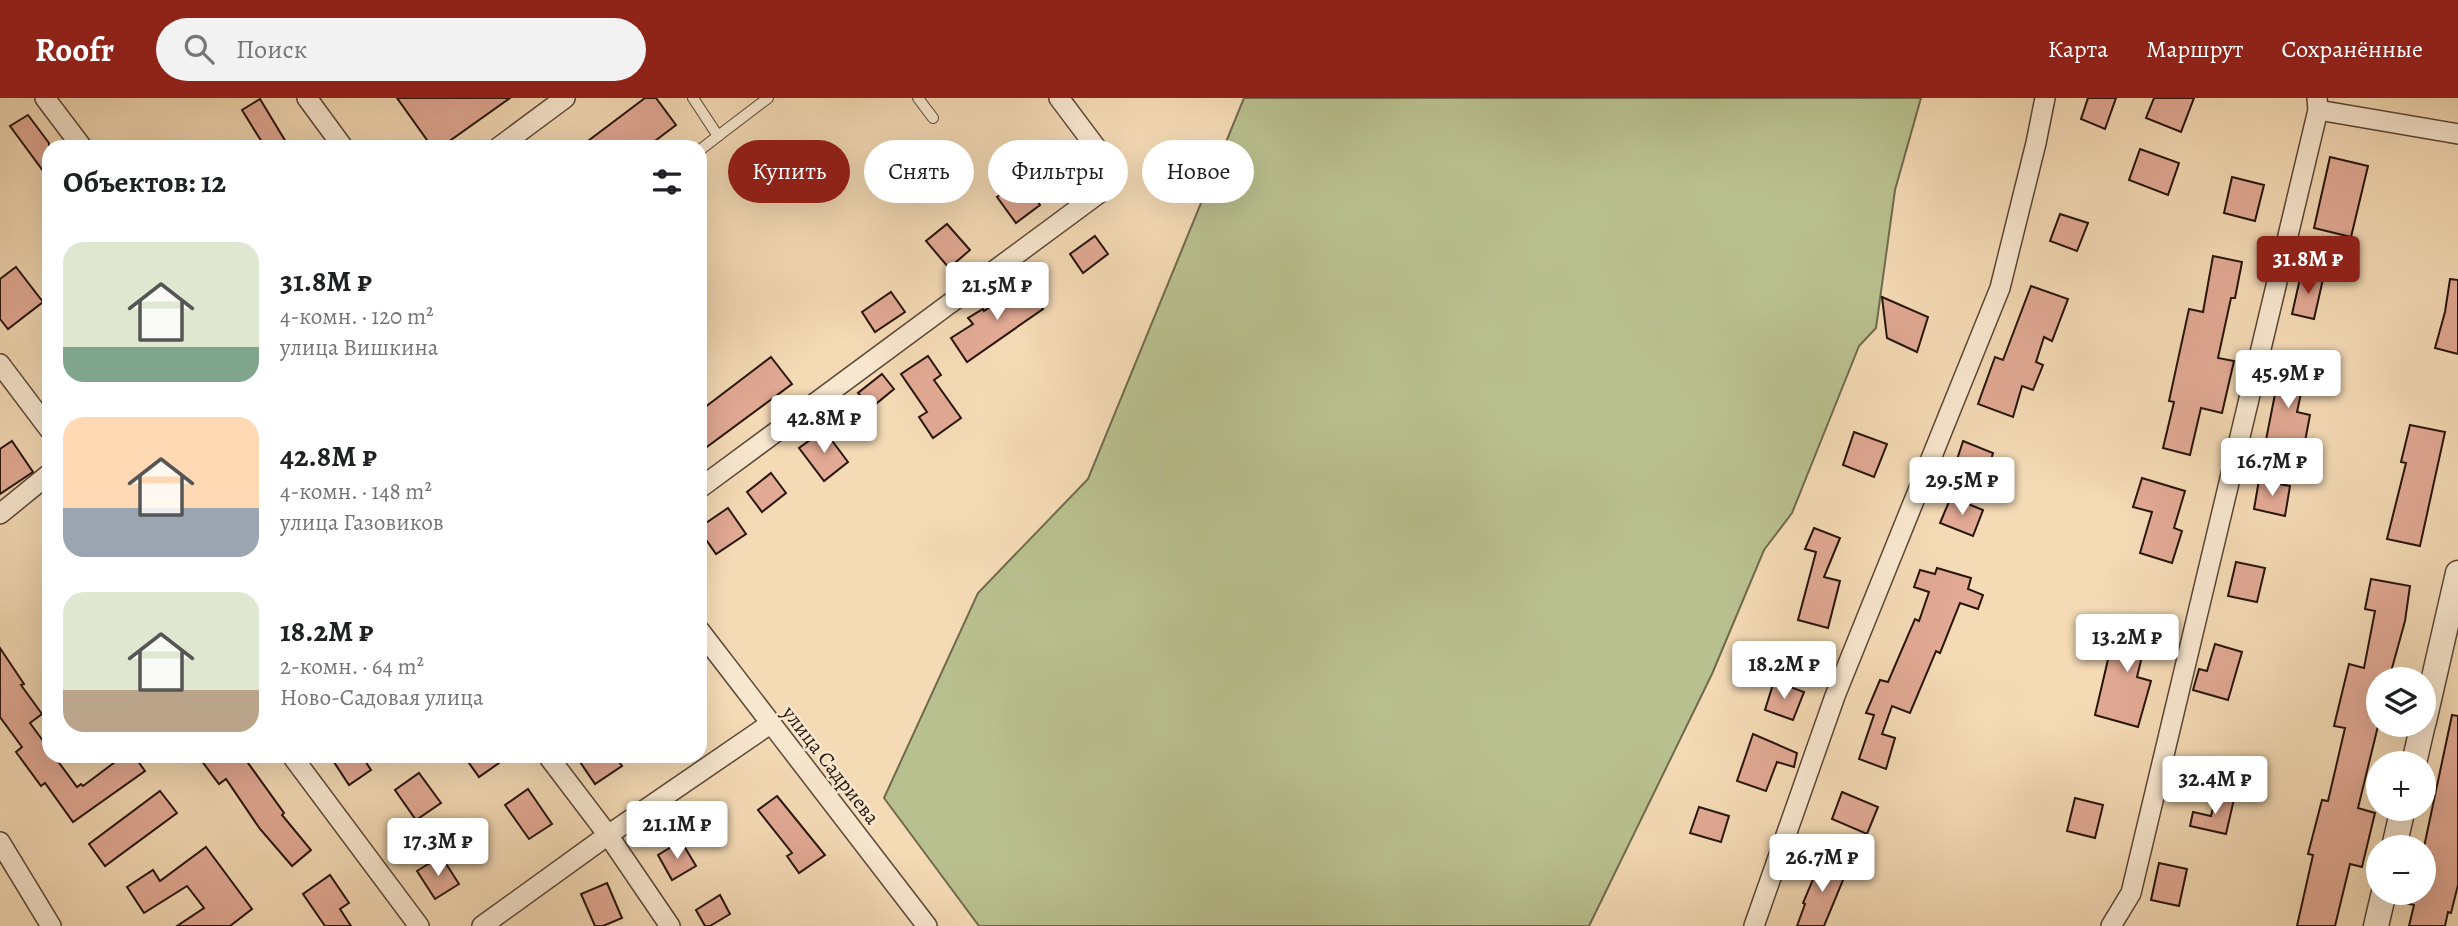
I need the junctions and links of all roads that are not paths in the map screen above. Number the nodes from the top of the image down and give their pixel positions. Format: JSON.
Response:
{"nodes":[{"id":1,"x":45,"y":98,"type":"edge"},
{"id":2,"x":307,"y":98,"type":"edge"},
{"id":3,"x":693,"y":98,"type":"edge"},
{"id":4,"x":768,"y":98,"type":"edge"},
{"id":5,"x":918,"y":98,"type":"edge"},
{"id":6,"x":1059,"y":98,"type":"edge"},
{"id":7,"x":2045,"y":98,"type":"edge"},
{"id":8,"x":556,"y":101,"type":"edge"},
{"id":9,"x":2317,"y":104,"type":"edge"},
{"id":10,"x":933,"y":118,"type":"dead end"},
{"id":11,"x":2458,"y":134,"type":"edge"},
{"id":12,"x":718,"y":136,"type":"junction"},
{"id":13,"x":77,"y":140,"type":"edge"},
{"id":14,"x":338,"y":140,"type":"edge"},
{"id":15,"x":508,"y":140,"type":"edge"},
{"id":16,"x":707,"y":145,"type":"edge"},
{"id":17,"x":0,"y":364,"type":"edge"},
{"id":18,"x":42,"y":420,"type":"edge"},
{"id":19,"x":42,"y":480,"type":"edge"},
{"id":20,"x":707,"y":483,"type":"edge"},
{"id":21,"x":0,"y":514,"type":"edge"},
{"id":22,"x":2458,"y":573,"type":"edge"},
{"id":23,"x":707,"y":640,"type":"edge"},
{"id":24,"x":2436,"y":667,"type":"edge"},
{"id":25,"x":770,"y":724,"type":"junction"},
{"id":26,"x":297,"y":763,"type":"edge"},
{"id":27,"x":553,"y":763,"type":"edge"},
{"id":28,"x":608,"y":835,"type":"junction"},
{"id":29,"x":0,"y":842,"type":"edge"},
{"id":30,"x":2381,"y":905,"type":"edge"},
{"id":31,"x":51,"y":926,"type":"edge"},
{"id":32,"x":419,"y":926,"type":"edge"},
{"id":33,"x":482,"y":926,"type":"edge"},
{"id":34,"x":670,"y":926,"type":"edge"},
{"id":35,"x":927,"y":926,"type":"edge"},
{"id":36,"x":1754,"y":926,"type":"edge"},
{"id":37,"x":2111,"y":926,"type":"edge"},
{"id":38,"x":2376,"y":926,"type":"edge"}],
"edges":[{"from":1,"to":13,"type":"street"},
{"from":2,"to":14,"type":"street"},
{"from":3,"to":12,"type":"lane"},
{"from":4,"to":12,"type":"lane"},
{"from":5,"to":10,"type":"lane"},
{"from":6,"to":20,"type":"street"},
{"from":7,"to":36,"type":"street"},
{"from":8,"to":15,"type":"street"},
{"from":9,"to":11,"type":"street"},
{"from":9,"to":37,"type":"street"},
{"from":12,"to":16,"type":"lane"},
{"from":17,"to":18,"type":"street"},
{"from":19,"to":21,"type":"street"},
{"from":22,"to":24,"type":"street"},
{"from":23,"to":25,"type":"street","name":"улица Садриева"},
{"from":25,"to":28,"type":"street"},
{"from":25,"to":35,"type":"street","name":"улица Садриева"},
{"from":26,"to":32,"type":"street"},
{"from":27,"to":28,"type":"street"},
{"from":28,"to":33,"type":"street"},
{"from":28,"to":34,"type":"street"},
{"from":29,"to":31,"type":"street"},
{"from":30,"to":38,"type":"street"}]}
